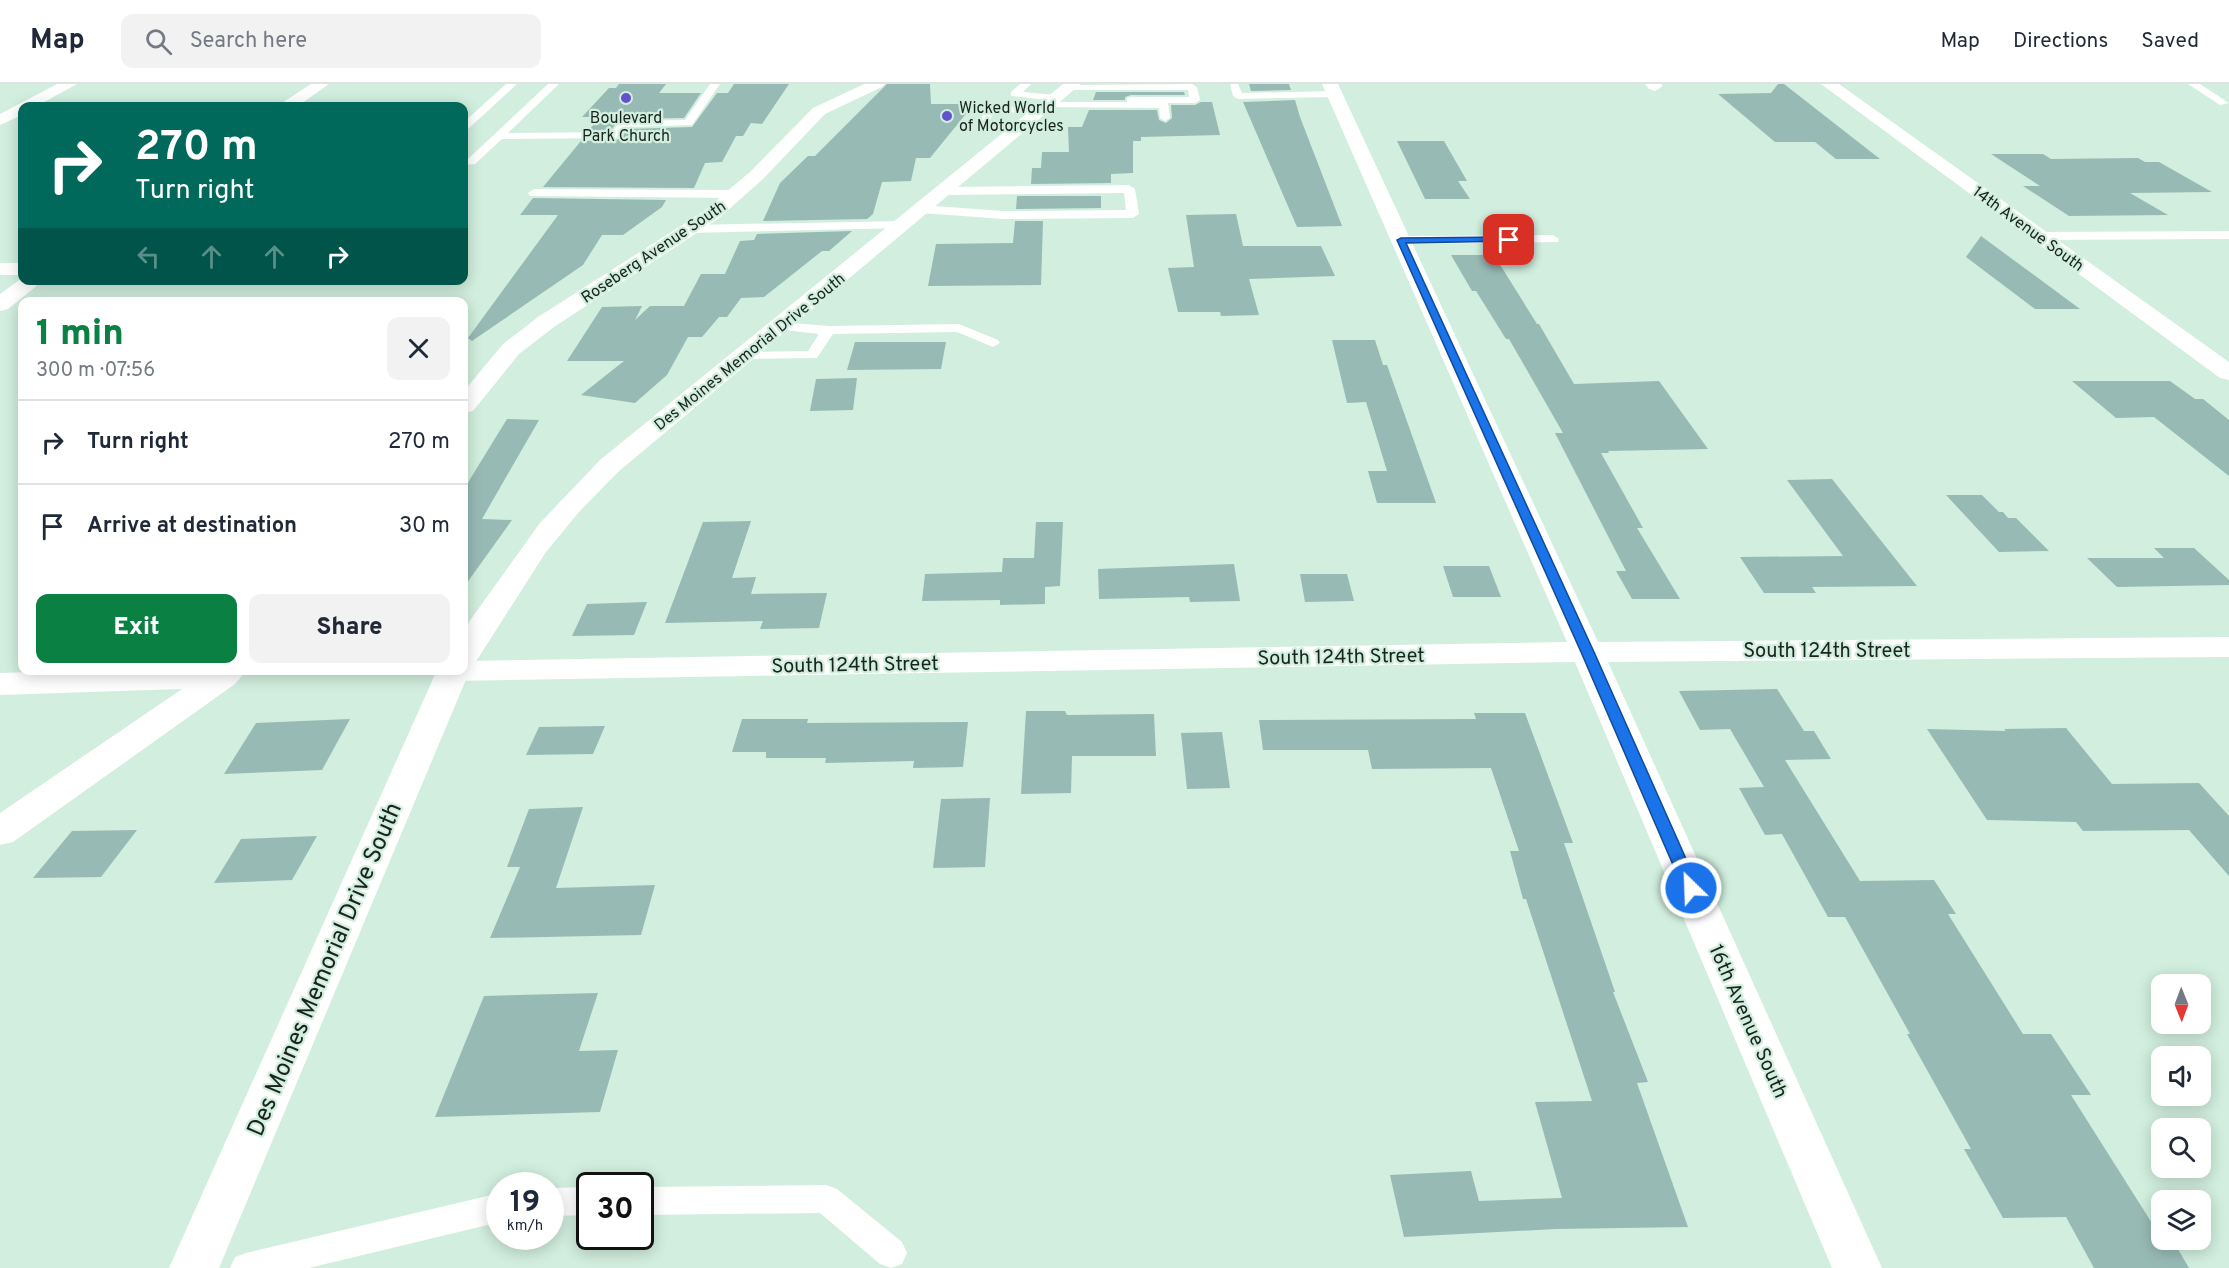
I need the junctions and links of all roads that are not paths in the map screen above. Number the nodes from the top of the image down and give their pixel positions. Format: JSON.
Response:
{"nodes":[{"id":1,"x":69,"y":84,"type":"edge"},
{"id":2,"x":321,"y":84,"type":"edge"},
{"id":3,"x":513,"y":84,"type":"edge"},
{"id":4,"x":554,"y":84,"type":"edge"},
{"id":5,"x":715,"y":84,"type":"edge"},
{"id":6,"x":877,"y":84,"type":"edge"},
{"id":7,"x":1026,"y":84,"type":"edge"},
{"id":8,"x":1829,"y":84,"type":"edge"},
{"id":9,"x":2193,"y":84,"type":"edge"},
{"id":10,"x":1234,"y":85,"type":"edge"},
{"id":11,"x":1332,"y":89,"type":"edge"},
{"id":12,"x":1057,"y":97,"type":"edge"},
{"id":13,"x":1131,"y":100,"type":"dead end"},
{"id":14,"x":35,"y":102,"type":"edge"},
{"id":15,"x":294,"y":102,"type":"edge"},
{"id":16,"x":2224,"y":103,"type":"dead end"},
{"id":17,"x":18,"y":111,"type":"edge"},
{"id":18,"x":986,"y":118,"type":"dead end"},
{"id":19,"x":1165,"y":118,"type":"dead end"},
{"id":20,"x":0,"y":120,"type":"edge"},
{"id":21,"x":468,"y":123,"type":"edge"},
{"id":22,"x":499,"y":136,"type":"junction"},
{"id":23,"x":468,"y":162,"type":"edge"},
{"id":24,"x":944,"y":191,"type":"junction"},
{"id":25,"x":534,"y":193,"type":"dead end"},
{"id":26,"x":735,"y":194,"type":"junction"},
{"id":27,"x":921,"y":209,"type":"junction"},
{"id":28,"x":902,"y":225,"type":"junction"},
{"id":29,"x":691,"y":229,"type":"junction"},
{"id":30,"x":2229,"y":234,"type":"edge"},
{"id":31,"x":2039,"y":236,"type":"junction"},
{"id":32,"x":1553,"y":239,"type":"dead end"},
{"id":33,"x":1401,"y":240,"type":"junction"},
{"id":34,"x":0,"y":269,"type":"edge"},
{"id":35,"x":18,"y":269,"type":"edge"},
{"id":36,"x":27,"y":285,"type":"edge"},
{"id":37,"x":0,"y":304,"type":"edge"},
{"id":38,"x":780,"y":326,"type":"junction"},
{"id":39,"x":829,"y":330,"type":"junction"},
{"id":40,"x":993,"y":343,"type":"dead end"},
{"id":41,"x":743,"y":356,"type":"junction"},
{"id":42,"x":2229,"y":373,"type":"edge"},
{"id":43,"x":468,"y":399,"type":"edge"},
{"id":44,"x":2229,"y":647,"type":"edge"},
{"id":45,"x":468,"y":649,"type":"edge"},
{"id":46,"x":1587,"y":652,"type":"junction"},
{"id":47,"x":468,"y":666,"type":"edge"},
{"id":48,"x":204,"y":675,"type":"edge"},
{"id":49,"x":226,"y":675,"type":"edge"},
{"id":50,"x":453,"y":675,"type":"edge"},
{"id":51,"x":0,"y":684,"type":"edge"},
{"id":52,"x":0,"y":832,"type":"edge"},
{"id":53,"x":654,"y":1201,"type":"edge"},
{"id":54,"x":486,"y":1211,"type":"edge"},
{"id":55,"x":891,"y":1253,"type":"dead end"},
{"id":56,"x":194,"y":1268,"type":"edge"},
{"id":57,"x":246,"y":1268,"type":"edge"},
{"id":58,"x":1857,"y":1268,"type":"edge"}],
"edges":[{"from":1,"to":14,"type":"street"},
{"from":2,"to":15,"type":"street"},
{"from":3,"to":21,"type":"lane"},
{"from":4,"to":22,"type":"lane"},
{"from":5,"to":22,"type":"lane"},
{"from":6,"to":26,"type":"street","name":"Roseberg Avenue South"},
{"from":7,"to":12,"type":"lane"},
{"from":8,"to":31,"type":"street","name":"14th Avenue South"},
{"from":9,"to":16,"type":"lane"},
{"from":10,"to":11,"type":"lane"},
{"from":11,"to":33,"type":"street","name":"16th Avenue South"},
{"from":12,"to":13,"type":"lane"},
{"from":12,"to":18,"type":"lane"},
{"from":12,"to":19,"type":"lane"},
{"from":12,"to":24,"type":"street","name":"Des Moines Memorial Drive South"},
{"from":17,"to":20,"type":"street"},
{"from":22,"to":23,"type":"lane"},
{"from":24,"to":27,"type":"street","name":"Des Moines Memorial Drive South"},
{"from":24,"to":27,"type":"lane"},
{"from":25,"to":26,"type":"lane"},
{"from":26,"to":29,"type":"street","name":"Roseberg Avenue South"},
{"from":27,"to":28,"type":"street","name":"Des Moines Memorial Drive South"},
{"from":28,"to":29,"type":"lane"},
{"from":28,"to":38,"type":"street","name":"Des Moines Memorial Drive South"},
{"from":29,"to":43,"type":"street","name":"Roseberg Avenue South"},
{"from":30,"to":31,"type":"lane"},
{"from":31,"to":42,"type":"street","name":"14th Avenue South"},
{"from":32,"to":33,"type":"lane"},
{"from":33,"to":46,"type":"street","name":"16th Avenue South"},
{"from":34,"to":35,"type":"street"},
{"from":36,"to":37,"type":"street"},
{"from":38,"to":39,"type":"lane"},
{"from":38,"to":41,"type":"street","name":"Des Moines Memorial Drive South"},
{"from":39,"to":40,"type":"lane"},
{"from":39,"to":41,"type":"lane"},
{"from":41,"to":45,"type":"street","name":"Des Moines Memorial Drive South"},
{"from":44,"to":46,"type":"street","name":"South 124th Street"},
{"from":46,"to":47,"type":"street","name":"South 124th Street"},
{"from":46,"to":58,"type":"street","name":"16th Avenue South"},
{"from":48,"to":51,"type":"street"},
{"from":49,"to":52,"type":"street"},
{"from":50,"to":56,"type":"street","name":"Des Moines Memorial Drive South"},
{"from":53,"to":55,"type":"lane"},
{"from":54,"to":57,"type":"lane"}]}
